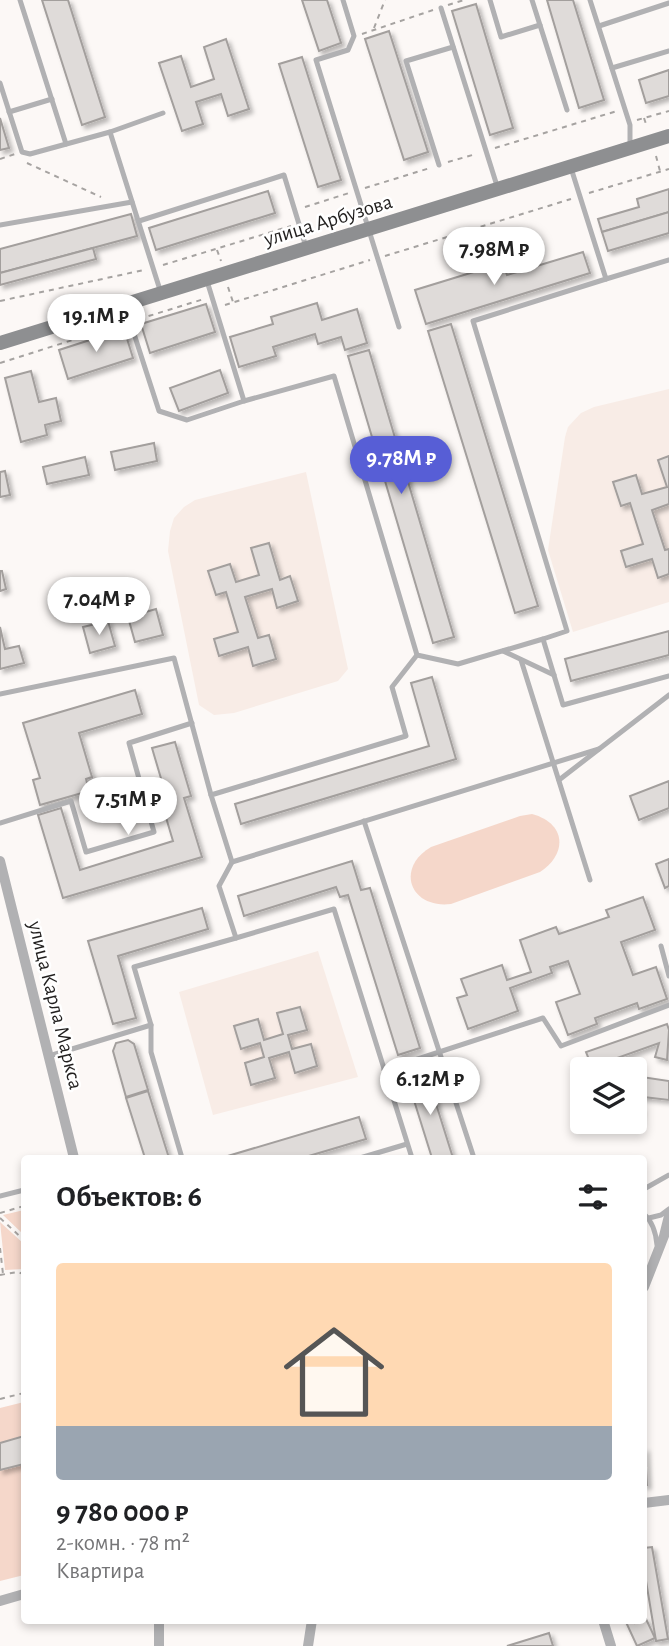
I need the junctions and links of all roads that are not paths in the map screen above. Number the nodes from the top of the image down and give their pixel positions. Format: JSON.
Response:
{"nodes":[{"id":1,"x":20,"y":0,"type":"edge"},
{"id":2,"x":343,"y":0,"type":"edge"},
{"id":3,"x":490,"y":0,"type":"edge"},
{"id":4,"x":532,"y":0,"type":"edge"},
{"id":5,"x":590,"y":0,"type":"edge"},
{"id":6,"x":669,"y":4,"type":"edge"},
{"id":7,"x":441,"y":8,"type":"road end"},
{"id":8,"x":540,"y":25,"type":"junction"},
{"id":9,"x":599,"y":26,"type":"junction"},
{"id":10,"x":453,"y":47,"type":"junction"},
{"id":11,"x":669,"y":51,"type":"edge"},
{"id":12,"x":612,"y":68,"type":"junction"},
{"id":13,"x":0,"y":83,"type":"edge"},
{"id":14,"x":52,"y":99,"type":"junction"},
{"id":15,"x":567,"y":110,"type":"dead end"},
{"id":16,"x":9,"y":113,"type":"junction"},
{"id":17,"x":163,"y":113,"type":"dead end"},
{"id":18,"x":630,"y":124,"type":"junction"},
{"id":19,"x":110,"y":132,"type":"junction"},
{"id":20,"x":669,"y":136,"type":"edge"},
{"id":21,"x":645,"y":143,"type":"junction"},
{"id":22,"x":66,"y":144,"type":"junction"},
{"id":23,"x":626,"y":149,"type":"junction"},
{"id":24,"x":439,"y":165,"type":"road end"},
{"id":25,"x":571,"y":166,"type":"junction"},
{"id":26,"x":498,"y":189,"type":"junction"},
{"id":27,"x":132,"y":202,"type":"junction"},
{"id":28,"x":139,"y":221,"type":"junction"},
{"id":29,"x":0,"y":225,"type":"edge"},
{"id":30,"x":369,"y":229,"type":"junction"},
{"id":31,"x":307,"y":248,"type":"junction"},
{"id":32,"x":669,"y":260,"type":"edge"},
{"id":33,"x":206,"y":279,"type":"junction"},
{"id":34,"x":606,"y":279,"type":"junction"},
{"id":35,"x":161,"y":293,"type":"junction"},
{"id":36,"x":125,"y":305,"type":"junction"},
{"id":37,"x":399,"y":327,"type":"dead end"},
{"id":38,"x":0,"y":343,"type":"edge"},
{"id":39,"x":244,"y":401,"type":"junction"},
{"id":40,"x":543,"y":639,"type":"junction"},
{"id":41,"x":503,"y":651,"type":"junction"},
{"id":42,"x":417,"y":655,"type":"junction"},
{"id":43,"x":521,"y":660,"type":"junction"},
{"id":44,"x":554,"y":675,"type":"junction"},
{"id":45,"x":669,"y":676,"type":"edge"},
{"id":46,"x":0,"y":694,"type":"edge"},
{"id":47,"x":669,"y":695,"type":"edge"},
{"id":48,"x":191,"y":723,"type":"junction"},
{"id":49,"x":599,"y":749,"type":"junction"},
{"id":50,"x":553,"y":763,"type":"junction"},
{"id":51,"x":559,"y":780,"type":"junction"},
{"id":52,"x":211,"y":795,"type":"junction"},
{"id":53,"x":364,"y":821,"type":"junction"},
{"id":54,"x":0,"y":823,"type":"edge"},
{"id":55,"x":232,"y":862,"type":"junction"},
{"id":56,"x":1,"y":869,"type":"edge"},
{"id":57,"x":590,"y":880,"type":"dead end"},
{"id":58,"x":236,"y":937,"type":"junction"},
{"id":59,"x":660,"y":946,"type":"dead end"},
{"id":60,"x":669,"y":976,"type":"edge"},
{"id":61,"x":669,"y":1005,"type":"edge"},
{"id":62,"x":151,"y":1024,"type":"junction"},
{"id":63,"x":439,"y":1052,"type":"junction"},
{"id":64,"x":49,"y":1056,"type":"junction"},
{"id":65,"x":384,"y":1070,"type":"junction"},
{"id":66,"x":407,"y":1144,"type":"junction"},
{"id":67,"x":73,"y":1155,"type":"edge"},
{"id":68,"x":182,"y":1155,"type":"edge"},
{"id":69,"x":370,"y":1155,"type":"edge"},
{"id":70,"x":411,"y":1155,"type":"edge"},
{"id":71,"x":473,"y":1155,"type":"edge"},
{"id":72,"x":669,"y":1175,"type":"edge"},
{"id":73,"x":647,"y":1187,"type":"edge"},
{"id":74,"x":21,"y":1191,"type":"edge"},
{"id":75,"x":0,"y":1196,"type":"edge"},
{"id":76,"x":669,"y":1209,"type":"edge"},
{"id":77,"x":647,"y":1216,"type":"edge"},
{"id":78,"x":669,"y":1216,"type":"edge"},
{"id":79,"x":647,"y":1218,"type":"edge"},
{"id":80,"x":658,"y":1252,"type":"junction"},
{"id":81,"x":647,"y":1280,"type":"edge"},
{"id":82,"x":669,"y":1500,"type":"edge"},
{"id":83,"x":647,"y":1503,"type":"edge"},
{"id":84,"x":21,"y":1595,"type":"edge"},
{"id":85,"x":0,"y":1601,"type":"edge"},
{"id":86,"x":159,"y":1624,"type":"edge"},
{"id":87,"x":311,"y":1624,"type":"edge"},
{"id":88,"x":604,"y":1624,"type":"edge"},
{"id":89,"x":159,"y":1646,"type":"edge"},
{"id":90,"x":308,"y":1646,"type":"edge"},
{"id":91,"x":611,"y":1646,"type":"edge"}],
"edges":[{"from":1,"to":14,"type":"lane"},
{"from":2,"to":30,"type":"lane"},
{"from":3,"to":8,"type":"lane"},
{"from":4,"to":8,"type":"lane"},
{"from":5,"to":9,"type":"lane"},
{"from":6,"to":9,"type":"lane"},
{"from":7,"to":10,"type":"lane"},
{"from":8,"to":15,"type":"lane"},
{"from":9,"to":12,"type":"lane"},
{"from":10,"to":24,"type":"lane"},
{"from":10,"to":26,"type":"lane"},
{"from":11,"to":12,"type":"lane"},
{"from":12,"to":18,"type":"lane"},
{"from":13,"to":16,"type":"lane"},
{"from":14,"to":16,"type":"lane"},
{"from":14,"to":22,"type":"lane"},
{"from":16,"to":22,"type":"lane"},
{"from":17,"to":19,"type":"lane"},
{"from":18,"to":21,"type":"lane"},
{"from":18,"to":23,"type":"lane"},
{"from":19,"to":22,"type":"lane"},
{"from":19,"to":27,"type":"lane"},
{"from":20,"to":21,"type":"street","name":"улица Арбузова"},
{"from":21,"to":23,"type":"street","name":"улица Арбузова"},
{"from":23,"to":25,"type":"street","name":"улица Арбузова"},
{"from":25,"to":26,"type":"street","name":"улица Арбузова"},
{"from":25,"to":34,"type":"lane"},
{"from":26,"to":30,"type":"street","name":"улица Арбузова"},
{"from":27,"to":28,"type":"lane"},
{"from":27,"to":29,"type":"lane"},
{"from":28,"to":31,"type":"lane"},
{"from":28,"to":35,"type":"lane"},
{"from":30,"to":31,"type":"street","name":"улица Арбузова"},
{"from":30,"to":37,"type":"lane"},
{"from":31,"to":33,"type":"street","name":"улица Арбузова"},
{"from":32,"to":34,"type":"lane"},
{"from":33,"to":35,"type":"street","name":"улица Арбузова"},
{"from":33,"to":39,"type":"lane"},
{"from":34,"to":40,"type":"lane"},
{"from":35,"to":36,"type":"street","name":"улица Арбузова"},
{"from":36,"to":38,"type":"street","name":"улица Арбузова"},
{"from":36,"to":39,"type":"lane"},
{"from":39,"to":42,"type":"lane"},
{"from":40,"to":41,"type":"lane"},
{"from":40,"to":44,"type":"lane"},
{"from":41,"to":42,"type":"lane"},
{"from":41,"to":43,"type":"lane"},
{"from":42,"to":52,"type":"lane"},
{"from":43,"to":44,"type":"lane"},
{"from":43,"to":50,"type":"lane"},
{"from":44,"to":45,"type":"lane"},
{"from":46,"to":48,"type":"lane"},
{"from":47,"to":49,"type":"lane"},
{"from":48,"to":52,"type":"lane"},
{"from":48,"to":54,"type":"lane"},
{"from":49,"to":50,"type":"lane"},
{"from":49,"to":51,"type":"lane"},
{"from":50,"to":51,"type":"lane"},
{"from":50,"to":53,"type":"lane"},
{"from":51,"to":57,"type":"lane"},
{"from":52,"to":55,"type":"lane"},
{"from":53,"to":55,"type":"lane"},
{"from":53,"to":63,"type":"lane"},
{"from":55,"to":58,"type":"lane"},
{"from":56,"to":64,"type":"street","name":"улица Карла Маркса"},
{"from":58,"to":62,"type":"lane"},
{"from":58,"to":65,"type":"lane"},
{"from":59,"to":60,"type":"lane"},
{"from":61,"to":63,"type":"lane"},
{"from":62,"to":64,"type":"lane"},
{"from":62,"to":68,"type":"lane"},
{"from":63,"to":65,"type":"lane"},
{"from":63,"to":71,"type":"lane"},
{"from":64,"to":67,"type":"street","name":"улица Карла Маркса"},
{"from":65,"to":66,"type":"lane"},
{"from":66,"to":69,"type":"lane"},
{"from":66,"to":70,"type":"lane"},
{"from":72,"to":73,"type":"lane"},
{"from":74,"to":75,"type":"lane"},
{"from":76,"to":77,"type":"lane"},
{"from":78,"to":80,"type":"street"},
{"from":79,"to":80,"type":"lane"},
{"from":80,"to":81,"type":"street"},
{"from":82,"to":83,"type":"street"},
{"from":84,"to":85,"type":"street"},
{"from":86,"to":89,"type":"street"},
{"from":87,"to":90,"type":"street"},
{"from":88,"to":91,"type":"street"}]}
